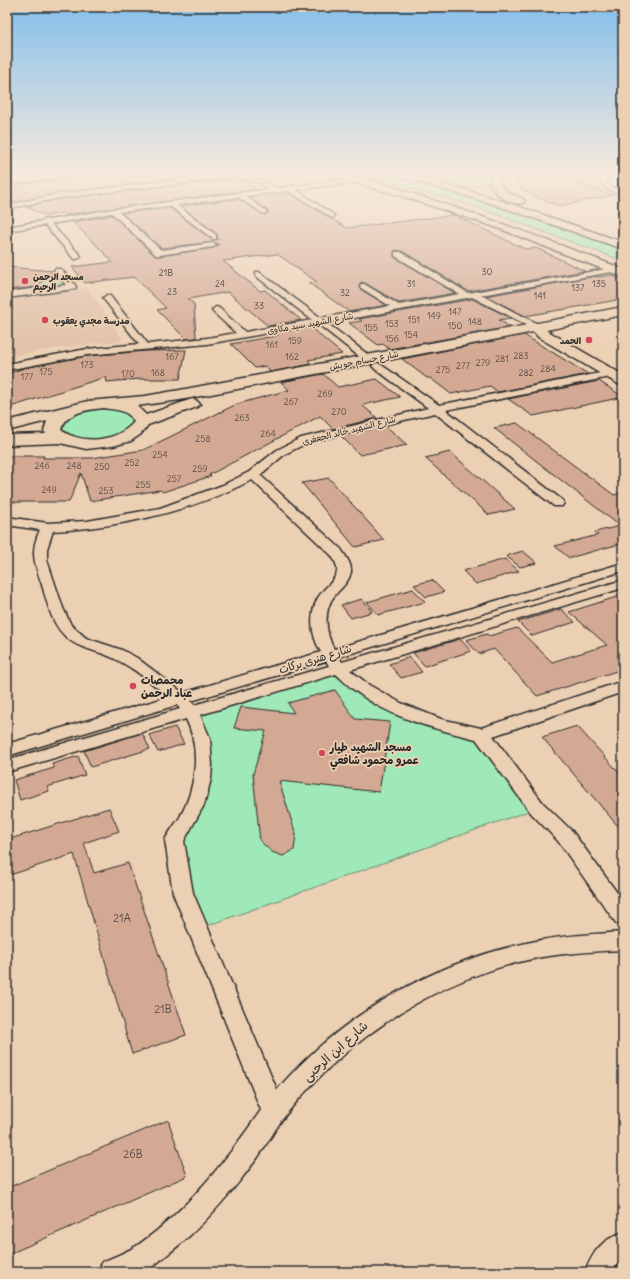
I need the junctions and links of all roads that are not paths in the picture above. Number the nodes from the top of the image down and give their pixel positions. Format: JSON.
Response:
{"nodes":[{"id":1,"x":56,"y":234,"type":"edge"},
{"id":2,"x":138,"y":234,"type":"edge"},
{"id":3,"x":209,"y":234,"type":"edge"},
{"id":4,"x":521,"y":234,"type":"edge"},
{"id":5,"x":550,"y":234,"type":"edge"},
{"id":6,"x":587,"y":234,"type":"edge"},
{"id":7,"x":213,"y":237,"type":"dead end"},
{"id":8,"x":213,"y":245,"type":"dead end"},
{"id":9,"x":623,"y":246,"type":"edge"},
{"id":10,"x":586,"y":247,"type":"dead end"},
{"id":11,"x":398,"y":254,"type":"dead end"},
{"id":12,"x":77,"y":257,"type":"dead end"},
{"id":13,"x":612,"y":270,"type":"junction"},
{"id":14,"x":58,"y":271,"type":"dead end"},
{"id":15,"x":623,"y":273,"type":"edge"},
{"id":16,"x":259,"y":274,"type":"dead end"},
{"id":17,"x":364,"y":286,"type":"dead end"},
{"id":18,"x":7,"y":295,"type":"edge"},
{"id":19,"x":471,"y":295,"type":"junction"},
{"id":20,"x":107,"y":298,"type":"dead end"},
{"id":21,"x":398,"y":308,"type":"junction"},
{"id":22,"x":216,"y":310,"type":"dead end"},
{"id":23,"x":623,"y":311,"type":"edge"},
{"id":24,"x":623,"y":318,"type":"edge"},
{"id":25,"x":321,"y":322,"type":"junction"},
{"id":26,"x":545,"y":331,"type":"junction"},
{"id":27,"x":243,"y":335,"type":"junction"},
{"id":28,"x":146,"y":347,"type":"junction"},
{"id":29,"x":372,"y":363,"type":"junction"},
{"id":30,"x":7,"y":367,"type":"edge"},
{"id":31,"x":616,"y":372,"type":"edge"},
{"id":32,"x":623,"y":381,"type":"edge"},
{"id":33,"x":105,"y":404,"type":"junction"},
{"id":34,"x":438,"y":409,"type":"junction"},
{"id":35,"x":68,"y":411,"type":"junction"},
{"id":36,"x":142,"y":422,"type":"junction"},
{"id":37,"x":7,"y":426,"type":"edge"},
{"id":38,"x":58,"y":438,"type":"junction"},
{"id":39,"x":7,"y":440,"type":"edge"},
{"id":40,"x":253,"y":475,"type":"junction"},
{"id":41,"x":558,"y":503,"type":"dead end"},
{"id":42,"x":7,"y":521,"type":"edge"},
{"id":43,"x":48,"y":527,"type":"junction"},
{"id":44,"x":623,"y":567,"type":"edge"},
{"id":45,"x":623,"y":584,"type":"edge"},
{"id":46,"x":333,"y":662,"type":"junction"},
{"id":47,"x":623,"y":686,"type":"edge"},
{"id":48,"x":185,"y":706,"type":"junction"},
{"id":49,"x":482,"y":734,"type":"junction"},
{"id":50,"x":7,"y":750,"type":"edge"},
{"id":51,"x":7,"y":766,"type":"edge"},
{"id":52,"x":623,"y":917,"type":"edge"},
{"id":53,"x":623,"y":941,"type":"edge"},
{"id":54,"x":274,"y":1112,"type":"junction"},
{"id":55,"x":623,"y":1245,"type":"edge"},
{"id":56,"x":112,"y":1272,"type":"edge"},
{"id":57,"x":598,"y":1272,"type":"edge"}],
"edges":[{"from":1,"to":12,"type":"street"},
{"from":2,"to":8,"type":"street"},
{"from":3,"to":7,"type":"street"},
{"from":4,"to":13,"type":"street"},
{"from":5,"to":10,"type":"street"},
{"from":6,"to":9,"type":"street"},
{"from":11,"to":19,"type":"street"},
{"from":13,"to":15,"type":"street"},
{"from":13,"to":19,"type":"street","name":"شارع الشهيد سيد مكاوى"},
{"from":14,"to":18,"type":"street"},
{"from":16,"to":25,"type":"street"},
{"from":17,"to":21,"type":"street"},
{"from":19,"to":21,"type":"street","name":"شارع الشهيد سيد مكاوى"},
{"from":19,"to":26,"type":"street"},
{"from":20,"to":28,"type":"street"},
{"from":21,"to":25,"type":"street","name":"شارع الشهيد سيد مكاوى"},
{"from":22,"to":27,"type":"street"},
{"from":23,"to":26,"type":"street","name":"شارع حسام جويش"},
{"from":24,"to":26,"type":"street","name":"شارع حسام جويش"},
{"from":25,"to":27,"type":"street","name":"شارع الشهيد سيد مكاوى"},
{"from":25,"to":29,"type":"street"},
{"from":26,"to":29,"type":"street","name":"شارع حسام جويش"},
{"from":26,"to":31,"type":"street"},
{"from":27,"to":28,"type":"street","name":"شارع الشهيد سيد مكاوى"},
{"from":28,"to":30,"type":"street","name":"شارع الشهيد سيد مكاوى"},
{"from":29,"to":33,"type":"street","name":"شارع حسام جويش"},
{"from":29,"to":34,"type":"street"},
{"from":29,"to":36,"type":"street","name":"شارع حسام جويش"},
{"from":31,"to":32,"type":"street"},
{"from":31,"to":34,"type":"street","name":"شارع الشهيد خالد الجعفرى"},
{"from":33,"to":35,"type":"street"},
{"from":33,"to":36,"type":"street"},
{"from":34,"to":40,"type":"street","name":"شارع الشهيد خالد الجعفرى"},
{"from":34,"to":41,"type":"street"},
{"from":35,"to":37,"type":"street"},
{"from":35,"to":38,"type":"street"},
{"from":36,"to":38,"type":"street"},
{"from":38,"to":39,"type":"street"},
{"from":40,"to":43,"type":"street","name":"شارع الشهيد خالد الجعفرى"},
{"from":40,"to":46,"type":"street"},
{"from":42,"to":43,"type":"street","name":"شارع الشهيد خالد الجعفرى"},
{"from":43,"to":48,"type":"street"},
{"from":44,"to":46,"type":"street","name":"شارع هنرى بركات"},
{"from":45,"to":46,"type":"street","name":"شارع هنرى بركات"},
{"from":46,"to":48,"type":"street","name":"شارع هنرى بركات"},
{"from":46,"to":49,"type":"street"},
{"from":47,"to":49,"type":"street"},
{"from":48,"to":50,"type":"street","name":"شارع هنرى بركات"},
{"from":48,"to":51,"type":"street","name":"شارع هنرى بركات"},
{"from":48,"to":54,"type":"street"},
{"from":49,"to":52,"type":"street"},
{"from":53,"to":54,"type":"street","name":"شارع ابن الرحبى"},
{"from":54,"to":56,"type":"street","name":"شارع ابن الرحبى"},
{"from":55,"to":57,"type":"street"}]}
